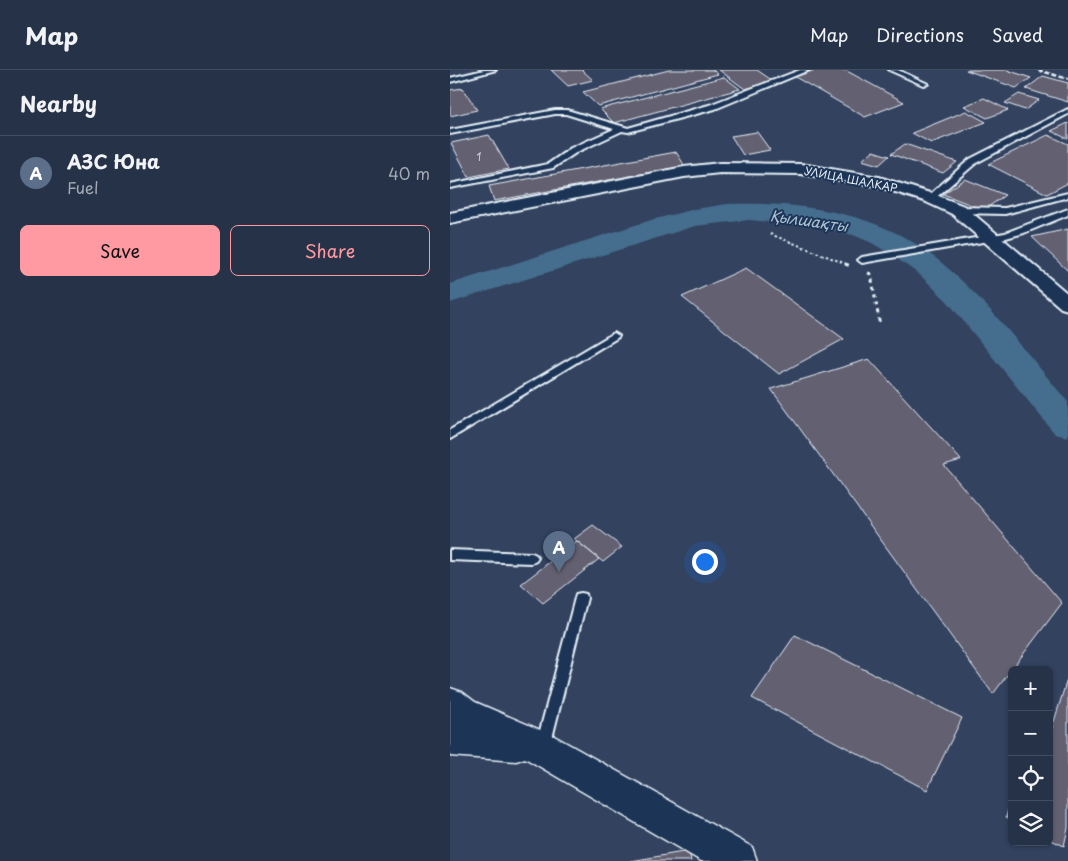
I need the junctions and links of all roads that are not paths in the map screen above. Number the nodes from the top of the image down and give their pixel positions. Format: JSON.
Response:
{"nodes":[{"id":1,"x":493,"y":70,"type":"edge"},
{"id":2,"x":806,"y":70,"type":"edge"},
{"id":3,"x":892,"y":70,"type":"edge"},
{"id":4,"x":470,"y":73,"type":"edge"},
{"id":5,"x":450,"y":80,"type":"edge"},
{"id":6,"x":925,"y":84,"type":"dead end"},
{"id":7,"x":1068,"y":111,"type":"edge"},
{"id":8,"x":621,"y":129,"type":"junction"},
{"id":9,"x":450,"y":132,"type":"edge"},
{"id":10,"x":450,"y":186,"type":"edge"},
{"id":11,"x":1068,"y":195,"type":"edge"},
{"id":12,"x":930,"y":198,"type":"junction"},
{"id":13,"x":958,"y":210,"type":"junction"},
{"id":14,"x":1068,"y":212,"type":"edge"},
{"id":15,"x":450,"y":218,"type":"edge"},
{"id":16,"x":989,"y":236,"type":"junction"},
{"id":17,"x":859,"y":264,"type":"road end"},
{"id":18,"x":1068,"y":304,"type":"edge"},
{"id":19,"x":614,"y":336,"type":"dead end"},
{"id":20,"x":450,"y":435,"type":"edge"},
{"id":21,"x":450,"y":555,"type":"edge"},
{"id":22,"x":532,"y":558,"type":"dead end"},
{"id":23,"x":582,"y":598,"type":"dead end"},
{"id":24,"x":450,"y":703,"type":"edge"},
{"id":25,"x":450,"y":740,"type":"edge"},
{"id":26,"x":542,"y":748,"type":"junction"},
{"id":27,"x":738,"y":861,"type":"edge"}],
"edges":[{"from":1,"to":4,"type":"lane"},
{"from":2,"to":8,"type":"lane"},
{"from":3,"to":6,"type":"lane"},
{"from":4,"to":5,"type":"lane"},
{"from":7,"to":12,"type":"lane"},
{"from":8,"to":9,"type":"lane"},
{"from":8,"to":10,"type":"lane"},
{"from":11,"to":13,"type":"lane"},
{"from":12,"to":13,"type":"street","name":"УЛИЦА ШАЛКАР"},
{"from":12,"to":15,"type":"street","name":"УЛИЦА ШАЛКАР"},
{"from":13,"to":16,"type":"street","name":"УЛИЦА ШАЛКАР"},
{"from":14,"to":16,"type":"lane"},
{"from":16,"to":17,"type":"lane"},
{"from":16,"to":18,"type":"street","name":"УЛИЦА ШАЛКАР"},
{"from":19,"to":20,"type":"lane"},
{"from":21,"to":22,"type":"lane"},
{"from":23,"to":26,"type":"lane"},
{"from":24,"to":26,"type":"street"},
{"from":25,"to":26,"type":"street"},
{"from":26,"to":27,"type":"street"}]}
